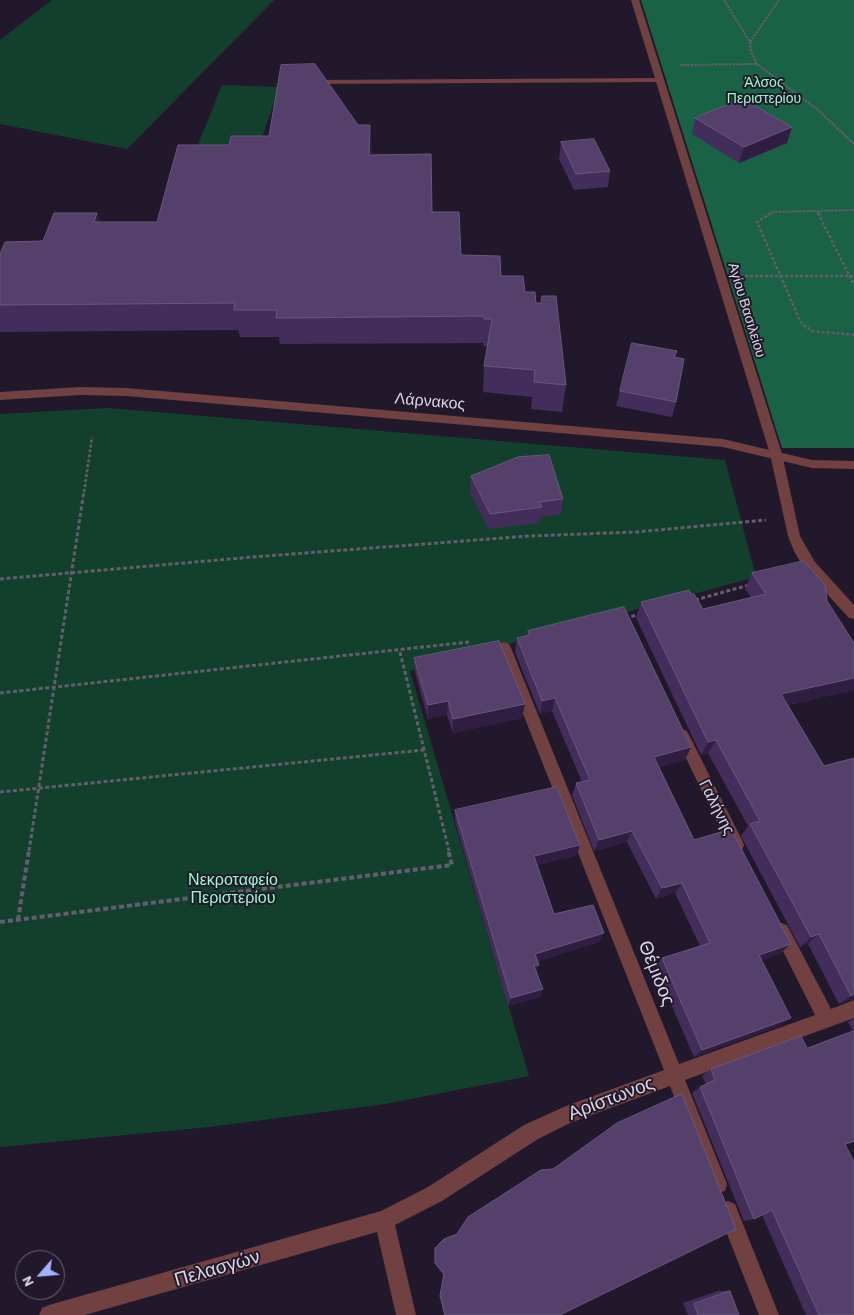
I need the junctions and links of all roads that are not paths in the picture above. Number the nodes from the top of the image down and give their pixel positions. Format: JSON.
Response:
{"nodes":[{"id":1,"x":635,"y":0,"type":"edge"},
{"id":2,"x":659,"y":80,"type":"junction"},
{"id":3,"x":298,"y":82,"type":"edge"},
{"id":4,"x":0,"y":396,"type":"edge"},
{"id":5,"x":776,"y":454,"type":"junction"},
{"id":6,"x":854,"y":465,"type":"edge"},
{"id":7,"x":854,"y":614,"type":"edge"},
{"id":8,"x":504,"y":648,"type":"edge"},
{"id":9,"x":677,"y":724,"type":"edge"},
{"id":10,"x":741,"y":855,"type":"edge"},
{"id":11,"x":773,"y":915,"type":"edge"},
{"id":12,"x":854,"y":1009,"type":"edge"},
{"id":13,"x":827,"y":1019,"type":"junction"},
{"id":14,"x":674,"y":1074,"type":"junction"},
{"id":15,"x":384,"y":1220,"type":"junction"},
{"id":16,"x":49,"y":1315,"type":"edge"},
{"id":17,"x":406,"y":1315,"type":"edge"},
{"id":18,"x":770,"y":1315,"type":"edge"}],
"edges":[{"from":1,"to":2,"type":"street","name":"Αγίου Βασιλείου"},
{"from":2,"to":3,"type":"street"},
{"from":2,"to":5,"type":"street","name":"Αγίου Βασιλείου"},
{"from":4,"to":5,"type":"street","name":"Λάρνακος"},
{"from":5,"to":6,"type":"street","name":"Λάρνακος"},
{"from":5,"to":7,"type":"street","name":"Αγίου Βασιλείου"},
{"from":8,"to":14,"type":"street","name":"Θέμιδος"},
{"from":9,"to":10,"type":"street","name":"Γαλήνης"},
{"from":11,"to":13,"type":"street"},
{"from":12,"to":13,"type":"street","name":"Αρίστωνος"},
{"from":13,"to":14,"type":"street","name":"Αρίστωνος"},
{"from":14,"to":15,"type":"street","name":"Αρίστωνος"},
{"from":14,"to":18,"type":"street","name":"Θέμιδος"},
{"from":15,"to":16,"type":"street","name":"Πελασγών"},
{"from":15,"to":17,"type":"street"}]}
